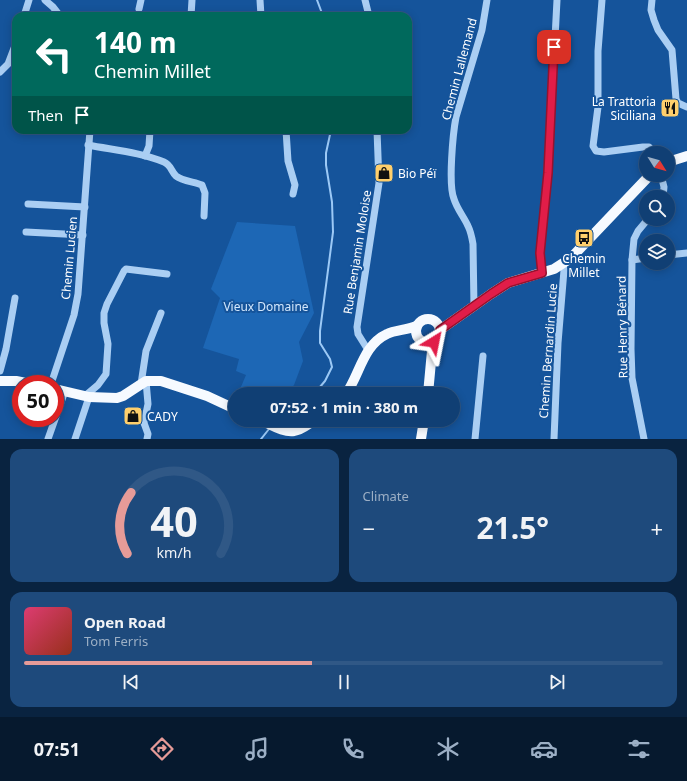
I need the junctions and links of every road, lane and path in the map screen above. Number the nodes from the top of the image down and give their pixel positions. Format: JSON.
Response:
{"nodes":[{"id":1,"x":29,"y":0,"type":"edge"},
{"id":2,"x":45,"y":0,"type":"edge"},
{"id":3,"x":141,"y":0,"type":"edge"},
{"id":4,"x":192,"y":0,"type":"edge"},
{"id":5,"x":260,"y":0,"type":"edge"},
{"id":6,"x":365,"y":0,"type":"edge"},
{"id":7,"x":487,"y":0,"type":"edge"},
{"id":8,"x":557,"y":0,"type":"edge"},
{"id":9,"x":602,"y":0,"type":"edge"},
{"id":10,"x":652,"y":0,"type":"edge"},
{"id":11,"x":139,"y":9,"type":"dead end"},
{"id":12,"x":25,"y":12,"type":"edge"},
{"id":13,"x":57,"y":12,"type":"edge"},
{"id":14,"x":191,"y":12,"type":"edge"},
{"id":15,"x":261,"y":12,"type":"edge"},
{"id":16,"x":367,"y":12,"type":"edge"},
{"id":17,"x":12,"y":54,"type":"edge"},
{"id":18,"x":0,"y":72,"type":"edge"},
{"id":19,"x":687,"y":107,"type":"edge"},
{"id":20,"x":89,"y":134,"type":"edge"},
{"id":21,"x":150,"y":134,"type":"edge"},
{"id":22,"x":286,"y":134,"type":"edge"},
{"id":23,"x":377,"y":134,"type":"edge"},
{"id":24,"x":88,"y":145,"type":"junction"},
{"id":25,"x":639,"y":148,"type":"edge"},
{"id":26,"x":146,"y":156,"type":"junction"},
{"id":27,"x":687,"y":156,"type":"edge"},
{"id":28,"x":675,"y":160,"type":"edge"},
{"id":29,"x":644,"y":182,"type":"edge"},
{"id":30,"x":293,"y":194,"type":"dead end"},
{"id":31,"x":28,"y":204,"type":"dead end"},
{"id":32,"x":84,"y":207,"type":"junction"},
{"id":33,"x":204,"y":216,"type":"dead end"},
{"id":34,"x":642,"y":226,"type":"edge"},
{"id":35,"x":26,"y":232,"type":"dead end"},
{"id":36,"x":83,"y":235,"type":"junction"},
{"id":37,"x":687,"y":253,"type":"edge"},
{"id":38,"x":675,"y":254,"type":"edge"},
{"id":39,"x":639,"y":259,"type":"edge"},
{"id":40,"x":632,"y":260,"type":"junction"},
{"id":41,"x":562,"y":264,"type":"junction"},
{"id":42,"x":542,"y":273,"type":"junction"},
{"id":43,"x":167,"y":274,"type":"dead end"},
{"id":44,"x":15,"y":298,"type":"dead end"},
{"id":45,"x":474,"y":306,"type":"junction"},
{"id":46,"x":161,"y":313,"type":"dead end"},
{"id":47,"x":438,"y":326,"type":"junction"},
{"id":48,"x":413,"y":330,"type":"junction"},
{"id":49,"x":431,"y":345,"type":"junction"},
{"id":50,"x":368,"y":350,"type":"junction"},
{"id":51,"x":483,"y":356,"type":"dead end"},
{"id":52,"x":0,"y":372,"type":"edge"},
{"id":53,"x":54,"y":375,"type":"edge"},
{"id":54,"x":0,"y":381,"type":"edge"},
{"id":55,"x":12,"y":381,"type":"edge"},
{"id":56,"x":143,"y":383,"type":"junction"},
{"id":57,"x":350,"y":387,"type":"edge"},
{"id":58,"x":428,"y":387,"type":"edge"},
{"id":59,"x":64,"y":391,"type":"edge"},
{"id":60,"x":87,"y":396,"type":"junction"},
{"id":61,"x":228,"y":406,"type":"edge"},
{"id":62,"x":51,"y":427,"type":"edge"},
{"id":63,"x":279,"y":427,"type":"edge"},
{"id":64,"x":303,"y":427,"type":"edge"},
{"id":65,"x":423,"y":427,"type":"edge"},
{"id":66,"x":48,"y":439,"type":"edge"},
{"id":67,"x":75,"y":439,"type":"edge"},
{"id":68,"x":147,"y":439,"type":"edge"},
{"id":69,"x":421,"y":439,"type":"edge"},
{"id":70,"x":475,"y":439,"type":"edge"},
{"id":71,"x":554,"y":439,"type":"edge"},
{"id":72,"x":644,"y":439,"type":"edge"}],
"edges":[{"from":1,"to":12,"type":"street"},
{"from":2,"to":13,"type":"street"},
{"from":3,"to":11,"type":"street"},
{"from":4,"to":14,"type":"street"},
{"from":5,"to":15,"type":"street"},
{"from":6,"to":16,"type":"street"},
{"from":7,"to":45,"type":"street","name":"Chemin Lallemand"},
{"from":8,"to":42,"type":"street"},
{"from":9,"to":25,"type":"street"},
{"from":10,"to":19,"type":"street"},
{"from":17,"to":18,"type":"street"},
{"from":20,"to":24,"type":"street","name":"Chemin Lucien"},
{"from":21,"to":26,"type":"street"},
{"from":22,"to":30,"type":"street"},
{"from":23,"to":50,"type":"street","name":"Rue Benjamin Moloise"},
{"from":24,"to":26,"type":"street"},
{"from":24,"to":32,"type":"street","name":"Chemin Lucien"},
{"from":26,"to":33,"type":"street"},
{"from":27,"to":28,"type":"main road"},
{"from":29,"to":41,"type":"main road"},
{"from":31,"to":32,"type":"street"},
{"from":32,"to":36,"type":"street","name":"Chemin Lucien"},
{"from":34,"to":40,"type":"street","name":"Rue Henry Bénard"},
{"from":35,"to":36,"type":"street"},
{"from":36,"to":53,"type":"street","name":"Chemin Lucien"},
{"from":37,"to":38,"type":"street"},
{"from":39,"to":40,"type":"street"},
{"from":40,"to":72,"type":"street","name":"Rue Henry Bénard"},
{"from":41,"to":42,"type":"main road"},
{"from":41,"to":71,"type":"street","name":"Chemin Bernardin Lucie"},
{"from":42,"to":45,"type":"main road"},
{"from":43,"to":60,"type":"street"},
{"from":44,"to":52,"type":"street"},
{"from":45,"to":47,"type":"main road"},
{"from":46,"to":56,"type":"street"},
{"from":47,"to":48,"type":"main road"},
{"from":47,"to":49,"type":"main road"},
{"from":48,"to":49,"type":"main road"},
{"from":48,"to":50,"type":"main road"},
{"from":49,"to":58,"type":"main road"},
{"from":50,"to":57,"type":"main road"},
{"from":51,"to":70,"type":"street"},
{"from":54,"to":55,"type":"main road"},
{"from":56,"to":60,"type":"main road"},
{"from":56,"to":61,"type":"main road"},
{"from":56,"to":68,"type":"street"},
{"from":59,"to":60,"type":"main road"},
{"from":60,"to":67,"type":"street"},
{"from":62,"to":66,"type":"street"},
{"from":63,"to":64,"type":"main road"},
{"from":65,"to":69,"type":"main road"}]}
